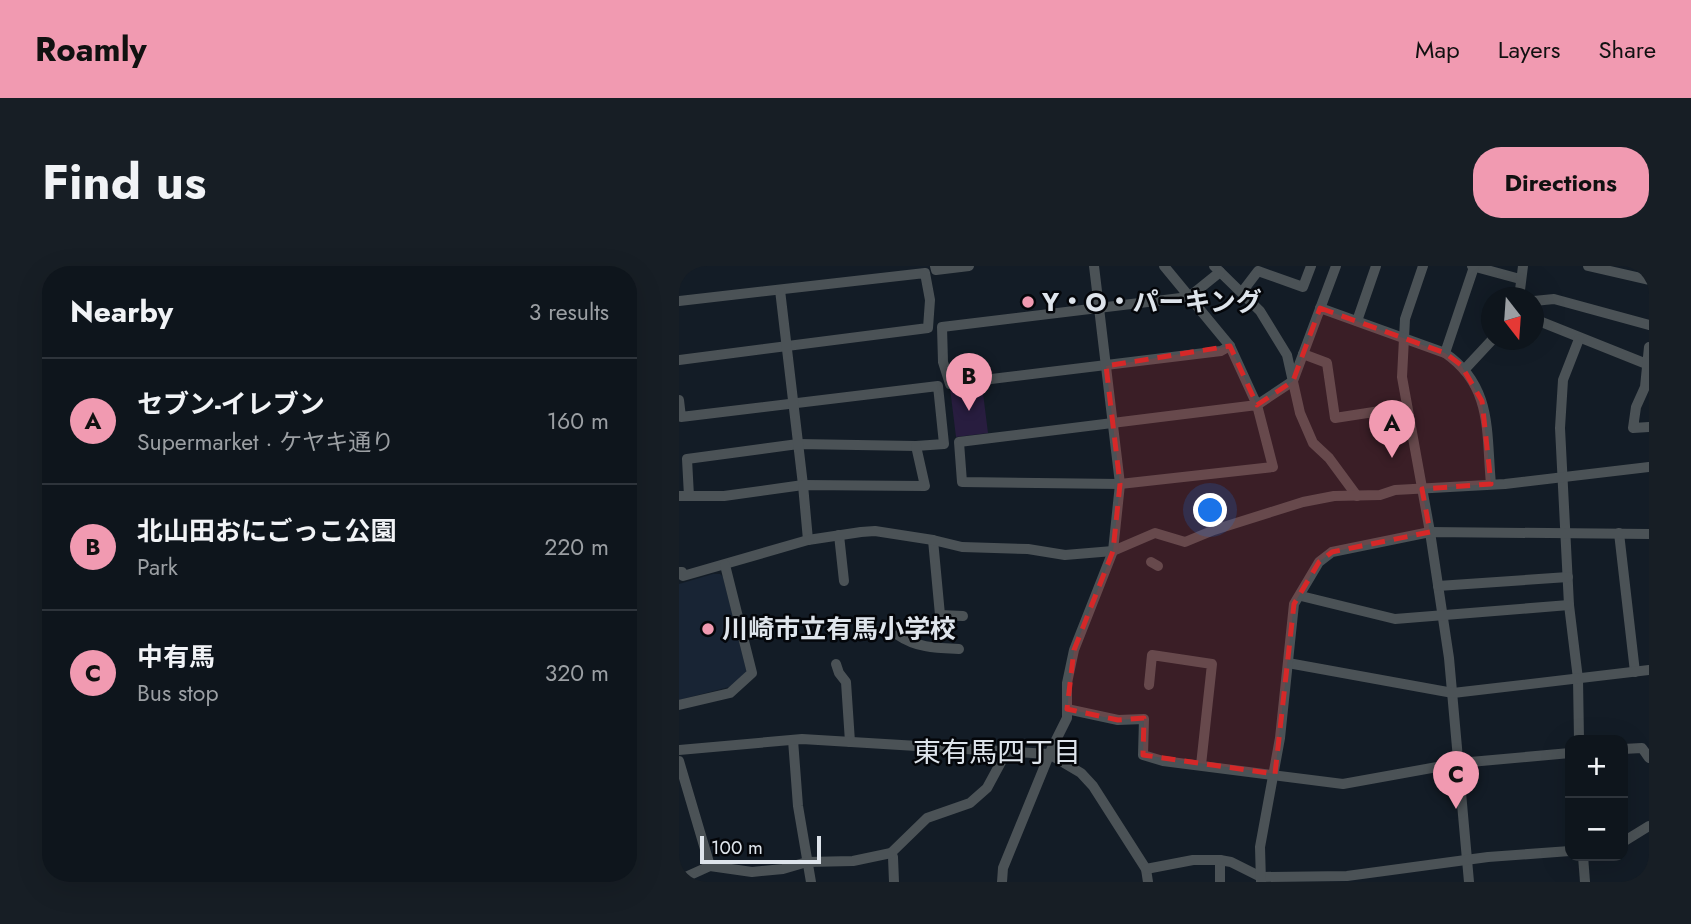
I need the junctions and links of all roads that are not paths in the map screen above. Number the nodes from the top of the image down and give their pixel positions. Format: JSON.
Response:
{"nodes":[{"id":1,"x":935,"y":266,"type":"edge"},
{"id":2,"x":969,"y":266,"type":"edge"},
{"id":3,"x":1094,"y":266,"type":"edge"},
{"id":4,"x":1164,"y":266,"type":"edge"},
{"id":5,"x":1311,"y":266,"type":"edge"},
{"id":6,"x":1376,"y":266,"type":"edge"},
{"id":7,"x":1423,"y":266,"type":"edge"},
{"id":8,"x":1473,"y":266,"type":"edge"},
{"id":9,"x":1523,"y":266,"type":"edge"},
{"id":10,"x":1588,"y":266,"type":"edge"},
{"id":11,"x":1331,"y":267,"type":"edge"},
{"id":12,"x":1217,"y":269,"type":"edge"},
{"id":13,"x":1520,"y":279,"type":"junction"},
{"id":14,"x":1649,"y":280,"type":"edge"},
{"id":15,"x":1520,"y":287,"type":"edge"},
{"id":16,"x":780,"y":290,"type":"junction"},
{"id":17,"x":1242,"y":292,"type":"junction"},
{"id":18,"x":1189,"y":297,"type":"junction"},
{"id":19,"x":1544,"y":300,"type":"edge"},
{"id":20,"x":679,"y":301,"type":"edge"},
{"id":21,"x":1320,"y":307,"type":"junction"},
{"id":22,"x":1099,"y":309,"type":"junction"},
{"id":23,"x":1357,"y":321,"type":"junction"},
{"id":24,"x":1544,"y":323,"type":"edge"},
{"id":25,"x":1649,"y":325,"type":"edge"},
{"id":26,"x":1403,"y":337,"type":"junction"},
{"id":27,"x":1579,"y":339,"type":"junction"},
{"id":28,"x":786,"y":346,"type":"junction"},
{"id":29,"x":1230,"y":346,"type":"junction"},
{"id":30,"x":1649,"y":347,"type":"edge"},
{"id":31,"x":1483,"y":350,"type":"edge"},
{"id":32,"x":1445,"y":353,"type":"junction"},
{"id":33,"x":1303,"y":354,"type":"junction"},
{"id":34,"x":679,"y":360,"type":"edge"},
{"id":35,"x":1648,"y":365,"type":"edge"},
{"id":36,"x":1107,"y":366,"type":"junction"},
{"id":37,"x":1465,"y":369,"type":"junction"},
{"id":38,"x":1293,"y":382,"type":"junction"},
{"id":39,"x":679,"y":400,"type":"edge"},
{"id":40,"x":793,"y":403,"type":"junction"},
{"id":41,"x":1257,"y":405,"type":"junction"},
{"id":42,"x":1406,"y":407,"type":"junction"},
{"id":43,"x":1114,"y":423,"type":"junction"},
{"id":44,"x":1649,"y":427,"type":"edge"},
{"id":45,"x":798,"y":444,"type":"junction"},
{"id":46,"x":916,"y":446,"type":"junction"},
{"id":47,"x":1649,"y":467,"type":"edge"},
{"id":48,"x":1563,"y":476,"type":"junction"},
{"id":49,"x":1120,"y":484,"type":"junction"},
{"id":50,"x":1491,"y":484,"type":"junction"},
{"id":51,"x":803,"y":485,"type":"junction"},
{"id":52,"x":1422,"y":489,"type":"junction"},
{"id":53,"x":684,"y":496,"type":"edge"},
{"id":54,"x":1357,"y":496,"type":"junction"},
{"id":55,"x":1430,"y":532,"type":"junction"},
{"id":56,"x":1619,"y":533,"type":"junction"},
{"id":57,"x":1566,"y":534,"type":"junction"},
{"id":58,"x":1649,"y":534,"type":"edge"},
{"id":59,"x":839,"y":536,"type":"junction"},
{"id":60,"x":809,"y":540,"type":"junction"},
{"id":61,"x":933,"y":540,"type":"junction"},
{"id":62,"x":1113,"y":551,"type":"junction"},
{"id":63,"x":725,"y":565,"type":"junction"},
{"id":64,"x":680,"y":575,"type":"edge"},
{"id":65,"x":1568,"y":577,"type":"junction"},
{"id":66,"x":844,"y":581,"type":"dead end"},
{"id":67,"x":1438,"y":586,"type":"junction"},
{"id":68,"x":1301,"y":596,"type":"junction"},
{"id":69,"x":1569,"y":605,"type":"junction"},
{"id":70,"x":963,"y":616,"type":"dead end"},
{"id":71,"x":1443,"y":616,"type":"junction"},
{"id":72,"x":898,"y":635,"type":"dead end"},
{"id":73,"x":959,"y":649,"type":"dead end"},
{"id":74,"x":1288,"y":663,"type":"junction"},
{"id":75,"x":837,"y":664,"type":"dead end"},
{"id":76,"x":1649,"y":670,"type":"edge"},
{"id":77,"x":1635,"y":672,"type":"junction"},
{"id":78,"x":1578,"y":679,"type":"junction"},
{"id":79,"x":1149,"y":685,"type":"dead end"},
{"id":80,"x":1453,"y":693,"type":"junction"},
{"id":81,"x":679,"y":705,"type":"edge"},
{"id":82,"x":1067,"y":709,"type":"junction"},
{"id":83,"x":1579,"y":735,"type":"edge"},
{"id":84,"x":793,"y":740,"type":"junction"},
{"id":85,"x":850,"y":742,"type":"junction"},
{"id":86,"x":1628,"y":749,"type":"edge"},
{"id":87,"x":679,"y":750,"type":"edge"},
{"id":88,"x":1007,"y":751,"type":"junction"},
{"id":89,"x":1565,"y":753,"type":"edge"},
{"id":90,"x":1049,"y":754,"type":"junction"},
{"id":91,"x":1649,"y":758,"type":"edge"},
{"id":92,"x":679,"y":761,"type":"edge"},
{"id":93,"x":1459,"y":763,"type":"junction"},
{"id":94,"x":1201,"y":765,"type":"junction"},
{"id":95,"x":1275,"y":774,"type":"junction"},
{"id":96,"x":1649,"y":826,"type":"edge"},
{"id":97,"x":1628,"y":839,"type":"edge"},
{"id":98,"x":1565,"y":851,"type":"edge"},
{"id":99,"x":891,"y":853,"type":"junction"},
{"id":100,"x":1220,"y":860,"type":"junction"},
{"id":101,"x":1468,"y":860,"type":"junction"},
{"id":102,"x":1583,"y":861,"type":"edge"},
{"id":103,"x":807,"y":862,"type":"junction"},
{"id":104,"x":710,"y":866,"type":"junction"},
{"id":105,"x":1146,"y":869,"type":"junction"},
{"id":106,"x":697,"y":877,"type":"edge"},
{"id":107,"x":754,"y":877,"type":"edge"},
{"id":108,"x":679,"y":880,"type":"edge"},
{"id":109,"x":1261,"y":880,"type":"edge"},
{"id":110,"x":811,"y":882,"type":"edge"},
{"id":111,"x":894,"y":882,"type":"edge"},
{"id":112,"x":1002,"y":882,"type":"edge"},
{"id":113,"x":1148,"y":882,"type":"edge"},
{"id":114,"x":1220,"y":882,"type":"edge"},
{"id":115,"x":1469,"y":882,"type":"edge"},
{"id":116,"x":1585,"y":882,"type":"edge"}],
"edges":[{"from":1,"to":2,"type":"street"},
{"from":3,"to":22,"type":"street"},
{"from":4,"to":18,"type":"street"},
{"from":5,"to":17,"type":"street"},
{"from":6,"to":23,"type":"street"},
{"from":7,"to":26,"type":"street"},
{"from":8,"to":13,"type":"street"},
{"from":8,"to":32,"type":"street"},
{"from":9,"to":13,"type":"street"},
{"from":10,"to":14,"type":"street"},
{"from":11,"to":21,"type":"street"},
{"from":12,"to":17,"type":"street"},
{"from":12,"to":18,"type":"street"},
{"from":13,"to":15,"type":"street"},
{"from":16,"to":20,"type":"street"},
{"from":16,"to":28,"type":"street"},
{"from":16,"to":28,"type":"street"},
{"from":17,"to":38,"type":"street"},
{"from":18,"to":22,"type":"street"},
{"from":18,"to":29,"type":"street"},
{"from":19,"to":25,"type":"street"},
{"from":21,"to":23,"type":"street"},
{"from":21,"to":33,"type":"street"},
{"from":22,"to":36,"type":"street"},
{"from":22,"to":36,"type":"street"},
{"from":23,"to":26,"type":"street"},
{"from":24,"to":27,"type":"street"},
{"from":26,"to":32,"type":"street"},
{"from":26,"to":42,"type":"street"},
{"from":27,"to":35,"type":"street"},
{"from":27,"to":48,"type":"street"},
{"from":28,"to":34,"type":"street"},
{"from":28,"to":40,"type":"street"},
{"from":29,"to":36,"type":"street"},
{"from":29,"to":41,"type":"street"},
{"from":30,"to":35,"type":"street"},
{"from":31,"to":37,"type":"street"},
{"from":32,"to":37,"type":"street"},
{"from":33,"to":38,"type":"street"},
{"from":33,"to":42,"type":"street"},
{"from":35,"to":44,"type":"street"},
{"from":36,"to":43,"type":"street"},
{"from":37,"to":50,"type":"street"},
{"from":38,"to":41,"type":"street"},
{"from":38,"to":54,"type":"street"},
{"from":39,"to":40,"type":"street"},
{"from":40,"to":45,"type":"street"},
{"from":40,"to":46,"type":"street"},
{"from":41,"to":43,"type":"street"},
{"from":41,"to":49,"type":"street"},
{"from":42,"to":52,"type":"street"},
{"from":43,"to":49,"type":"street"},
{"from":43,"to":49,"type":"street"},
{"from":45,"to":46,"type":"street"},
{"from":45,"to":51,"type":"street"},
{"from":45,"to":53,"type":"street"},
{"from":46,"to":51,"type":"street"},
{"from":47,"to":48,"type":"street"},
{"from":48,"to":50,"type":"street"},
{"from":48,"to":57,"type":"street"},
{"from":49,"to":62,"type":"street"},
{"from":50,"to":52,"type":"street"},
{"from":51,"to":53,"type":"street"},
{"from":51,"to":60,"type":"street"},
{"from":52,"to":54,"type":"street"},
{"from":52,"to":55,"type":"street"},
{"from":54,"to":62,"type":"street"},
{"from":55,"to":57,"type":"street"},
{"from":55,"to":67,"type":"street"},
{"from":55,"to":68,"type":"street"},
{"from":56,"to":57,"type":"street"},
{"from":56,"to":58,"type":"street"},
{"from":56,"to":77,"type":"street"},
{"from":57,"to":65,"type":"street"},
{"from":59,"to":60,"type":"street"},
{"from":59,"to":61,"type":"street"},
{"from":59,"to":66,"type":"street"},
{"from":60,"to":63,"type":"street"},
{"from":61,"to":62,"type":"street"},
{"from":61,"to":70,"type":"street"},
{"from":62,"to":82,"type":"street"},
{"from":63,"to":64,"type":"street"},
{"from":63,"to":81,"type":"street"},
{"from":65,"to":67,"type":"street"},
{"from":65,"to":69,"type":"street"},
{"from":67,"to":71,"type":"street"},
{"from":68,"to":71,"type":"street"},
{"from":68,"to":74,"type":"street"},
{"from":69,"to":71,"type":"street"},
{"from":69,"to":78,"type":"street"},
{"from":71,"to":80,"type":"street"},
{"from":72,"to":73,"type":"street"},
{"from":74,"to":80,"type":"street"},
{"from":74,"to":95,"type":"street"},
{"from":75,"to":85,"type":"street"},
{"from":76,"to":77,"type":"street"},
{"from":77,"to":78,"type":"street"},
{"from":78,"to":80,"type":"street"},
{"from":78,"to":83,"type":"street"},
{"from":79,"to":94,"type":"street"},
{"from":80,"to":93,"type":"street"},
{"from":82,"to":90,"type":"street"},
{"from":82,"to":94,"type":"street"},
{"from":84,"to":85,"type":"street"},
{"from":84,"to":87,"type":"street"},
{"from":84,"to":103,"type":"street"},
{"from":85,"to":88,"type":"street"},
{"from":86,"to":91,"type":"street"},
{"from":88,"to":90,"type":"street"},
{"from":88,"to":99,"type":"street"},
{"from":89,"to":93,"type":"street"},
{"from":90,"to":105,"type":"street"},
{"from":90,"to":112,"type":"street"},
{"from":92,"to":104,"type":"street"},
{"from":93,"to":95,"type":"street"},
{"from":93,"to":101,"type":"street"},
{"from":94,"to":95,"type":"street"},
{"from":95,"to":109,"type":"street"},
{"from":96,"to":97,"type":"street"},
{"from":98,"to":101,"type":"street"},
{"from":99,"to":103,"type":"street"},
{"from":99,"to":111,"type":"street"},
{"from":100,"to":105,"type":"street"},
{"from":100,"to":109,"type":"street"},
{"from":100,"to":114,"type":"street"},
{"from":101,"to":109,"type":"street"},
{"from":101,"to":115,"type":"street"},
{"from":102,"to":116,"type":"street"},
{"from":103,"to":107,"type":"street"},
{"from":103,"to":110,"type":"street"},
{"from":104,"to":106,"type":"street"},
{"from":104,"to":107,"type":"street"},
{"from":105,"to":113,"type":"street"},
{"from":106,"to":108,"type":"street"}]}
